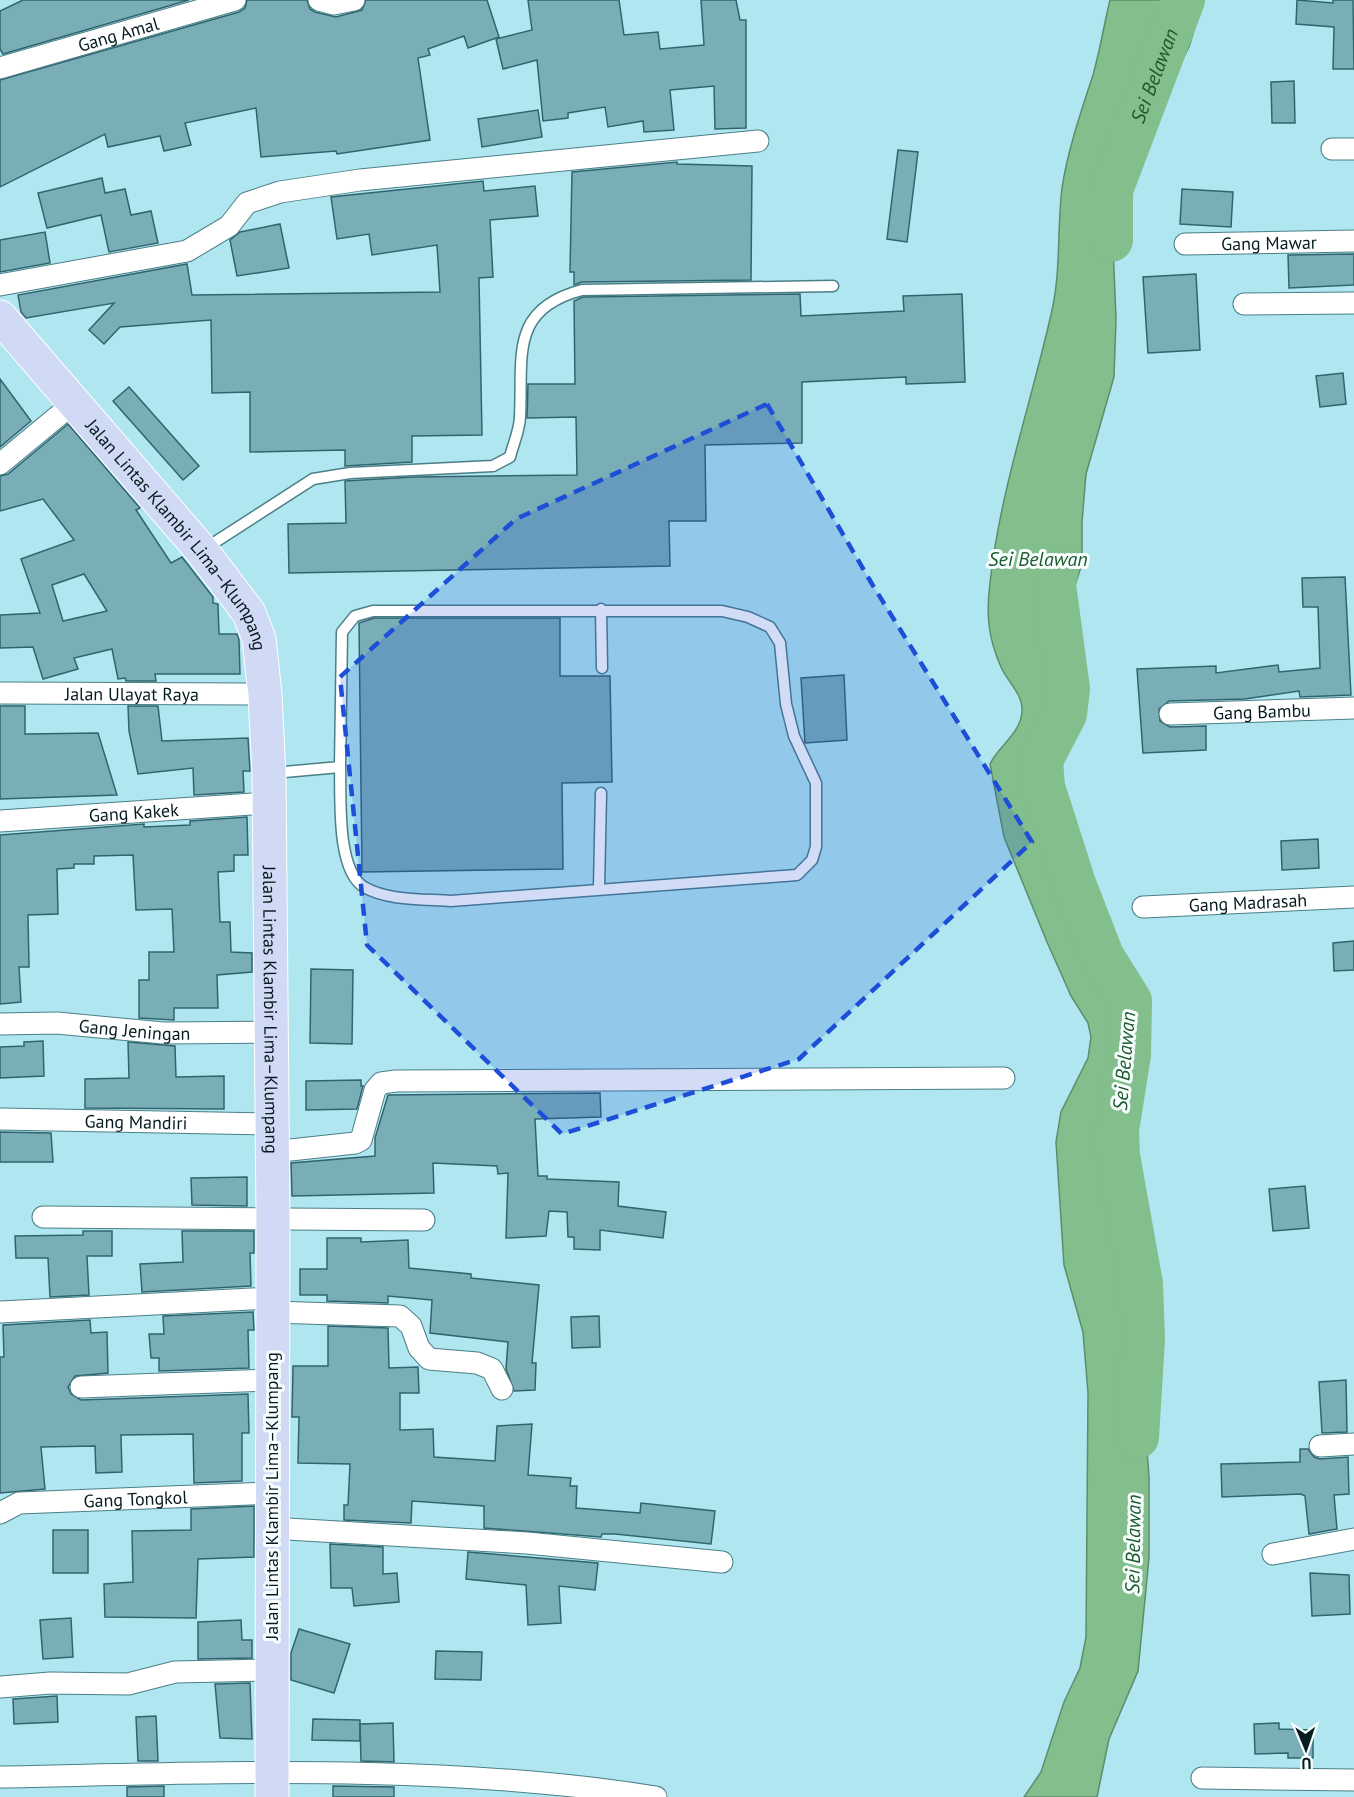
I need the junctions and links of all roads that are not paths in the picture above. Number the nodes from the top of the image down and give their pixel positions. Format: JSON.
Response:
{"nodes":[{"id":1,"x":236,"y":0,"type":"edge"},
{"id":2,"x":319,"y":0,"type":"edge"},
{"id":3,"x":354,"y":0,"type":"edge"},
{"id":4,"x":0,"y":68,"type":"edge"},
{"id":5,"x":758,"y":141,"type":"dead end"},
{"id":6,"x":1332,"y":149,"type":"dead end"},
{"id":7,"x":1354,"y":149,"type":"edge"},
{"id":8,"x":1354,"y":241,"type":"edge"},
{"id":9,"x":1185,"y":244,"type":"dead end"},
{"id":10,"x":0,"y":285,"type":"edge"},
{"id":11,"x":833,"y":286,"type":"dead end"},
{"id":12,"x":1354,"y":303,"type":"edge"},
{"id":13,"x":1244,"y":304,"type":"dead end"},
{"id":14,"x":3,"y":328,"type":"edge"},
{"id":15,"x":75,"y":402,"type":"junction"},
{"id":16,"x":0,"y":464,"type":"edge"},
{"id":17,"x":202,"y":551,"type":"junction"},
{"id":18,"x":601,"y":609,"type":"junction"},
{"id":19,"x":602,"y":668,"type":"dead end"},
{"id":20,"x":0,"y":693,"type":"edge"},
{"id":21,"x":266,"y":694,"type":"junction"},
{"id":22,"x":1354,"y":708,"type":"edge"},
{"id":23,"x":1170,"y":714,"type":"dead end"},
{"id":24,"x":340,"y":766,"type":"junction"},
{"id":25,"x":268,"y":789,"type":"junction"},
{"id":26,"x":601,"y":793,"type":"dead end"},
{"id":27,"x":0,"y":821,"type":"edge"},
{"id":28,"x":599,"y":888,"type":"junction"},
{"id":29,"x":1354,"y":897,"type":"edge"},
{"id":30,"x":1143,"y":907,"type":"dead end"},
{"id":31,"x":0,"y":1024,"type":"edge"},
{"id":32,"x":271,"y":1032,"type":"junction"},
{"id":33,"x":1004,"y":1077,"type":"dead end"},
{"id":34,"x":0,"y":1119,"type":"edge"},
{"id":35,"x":272,"y":1138,"type":"junction"},
{"id":36,"x":43,"y":1217,"type":"dead end"},
{"id":37,"x":273,"y":1218,"type":"junction"},
{"id":38,"x":424,"y":1220,"type":"dead end"},
{"id":39,"x":272,"y":1305,"type":"junction"},
{"id":40,"x":0,"y":1312,"type":"edge"},
{"id":41,"x":271,"y":1380,"type":"junction"},
{"id":42,"x":81,"y":1387,"type":"dead end"},
{"id":43,"x":502,"y":1389,"type":"dead end"},
{"id":44,"x":1354,"y":1444,"type":"edge"},
{"id":45,"x":1320,"y":1446,"type":"dead end"},
{"id":46,"x":272,"y":1493,"type":"junction"},
{"id":47,"x":0,"y":1513,"type":"edge"},
{"id":48,"x":270,"y":1528,"type":"junction"},
{"id":49,"x":1354,"y":1539,"type":"edge"},
{"id":50,"x":1273,"y":1554,"type":"dead end"},
{"id":51,"x":722,"y":1562,"type":"dead end"},
{"id":52,"x":270,"y":1671,"type":"junction"},
{"id":53,"x":0,"y":1687,"type":"edge"},
{"id":54,"x":0,"y":1777,"type":"edge"},
{"id":55,"x":1202,"y":1778,"type":"dead end"},
{"id":56,"x":1354,"y":1780,"type":"edge"},
{"id":57,"x":271,"y":1784,"type":"edge"},
{"id":58,"x":656,"y":1797,"type":"edge"}],
"edges":[{"from":1,"to":4,"type":"street","name":"Gang Amal"},
{"from":2,"to":3,"type":"street"},
{"from":5,"to":10,"type":"street"},
{"from":6,"to":7,"type":"street"},
{"from":8,"to":9,"type":"street","name":"Gang Mawar"},
{"from":11,"to":17,"type":"lane"},
{"from":12,"to":13,"type":"street"},
{"from":14,"to":15,"type":"main road","name":"Jalan Lintas Klambir Lima–Klumpang"},
{"from":15,"to":16,"type":"street"},
{"from":15,"to":17,"type":"main road","name":"Jalan Lintas Klambir Lima–Klumpang"},
{"from":17,"to":21,"type":"main road","name":"Jalan Lintas Klambir Lima–Klumpang"},
{"from":18,"to":19,"type":"lane"},
{"from":18,"to":24,"type":"lane"},
{"from":18,"to":28,"type":"lane"},
{"from":20,"to":21,"type":"street","name":"Jalan Ulayat Raya"},
{"from":21,"to":25,"type":"main road","name":"Jalan Lintas Klambir Lima–Klumpang"},
{"from":22,"to":23,"type":"street","name":"Gang Bambu"},
{"from":24,"to":25,"type":"lane"},
{"from":24,"to":28,"type":"lane"},
{"from":25,"to":27,"type":"street","name":"Gang Kakek"},
{"from":25,"to":32,"type":"main road","name":"Jalan Lintas Klambir Lima–Klumpang"},
{"from":26,"to":28,"type":"lane"},
{"from":29,"to":30,"type":"street","name":"Gang Madrasah"},
{"from":31,"to":32,"type":"street","name":"Gang Jeningan"},
{"from":32,"to":35,"type":"main road","name":"Jalan Lintas Klambir Lima–Klumpang"},
{"from":33,"to":35,"type":"street","name":"Gang Mandiri"},
{"from":34,"to":35,"type":"street","name":"Gang Mandiri"},
{"from":35,"to":37,"type":"main road","name":"Jalan Lintas Klambir Lima–Klumpang"},
{"from":36,"to":37,"type":"street"},
{"from":37,"to":38,"type":"street"},
{"from":37,"to":39,"type":"main road","name":"Jalan Lintas Klambir Lima–Klumpang"},
{"from":39,"to":40,"type":"street"},
{"from":39,"to":41,"type":"main road","name":"Jalan Lintas Klambir Lima–Klumpang"},
{"from":39,"to":43,"type":"street"},
{"from":41,"to":42,"type":"street"},
{"from":41,"to":46,"type":"main road","name":"Jalan Lintas Klambir Lima–Klumpang"},
{"from":44,"to":45,"type":"street"},
{"from":46,"to":47,"type":"street","name":"Gang Tongkol"},
{"from":46,"to":48,"type":"main road","name":"Jalan Lintas Klambir Lima–Klumpang"},
{"from":48,"to":51,"type":"street"},
{"from":48,"to":52,"type":"main road","name":"Jalan Lintas Klambir Lima–Klumpang"},
{"from":49,"to":50,"type":"street"},
{"from":52,"to":53,"type":"street"},
{"from":52,"to":57,"type":"main road","name":"Jalan Lintas Klambir Lima–Klumpang"},
{"from":54,"to":57,"type":"street"},
{"from":55,"to":56,"type":"street"},
{"from":57,"to":58,"type":"street"}]}
